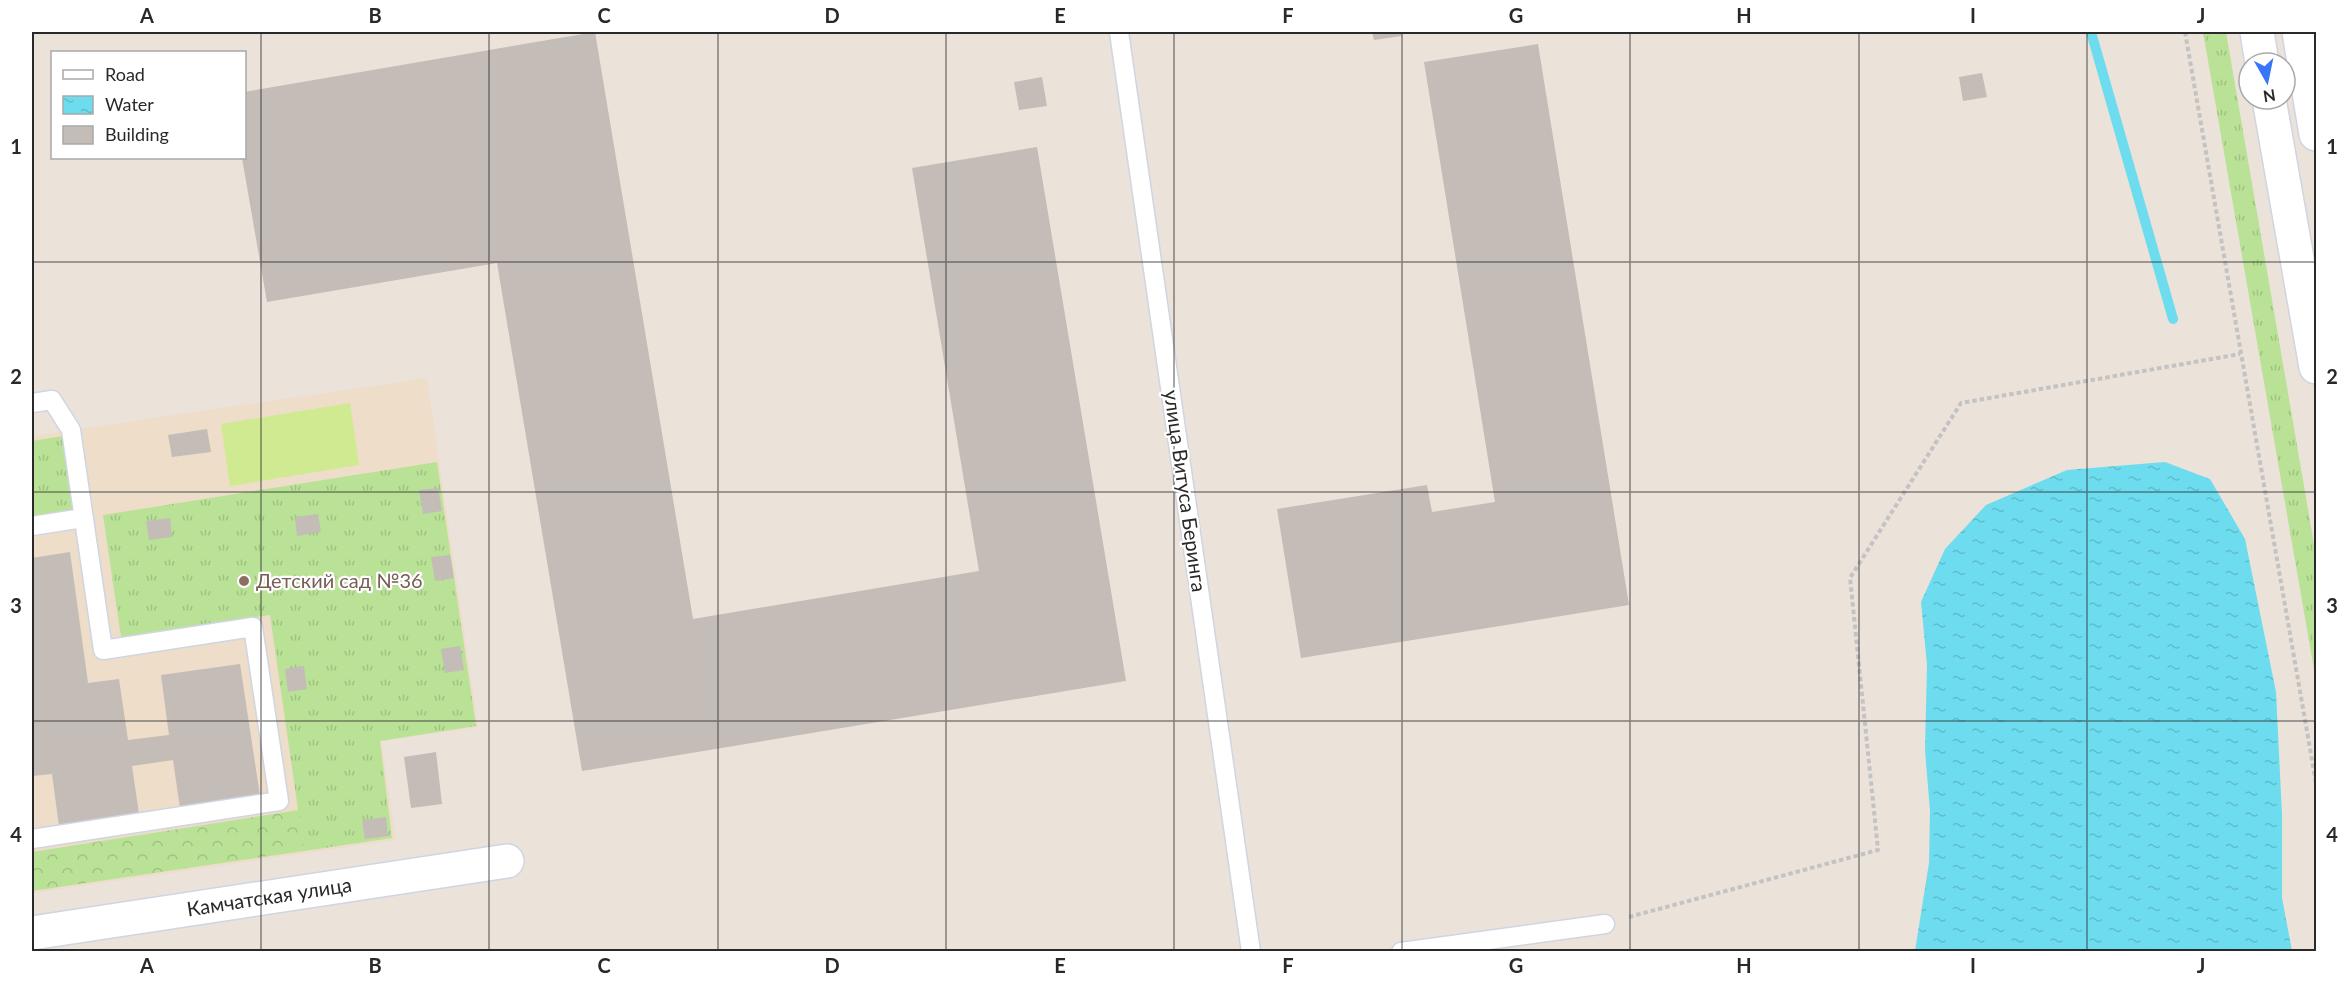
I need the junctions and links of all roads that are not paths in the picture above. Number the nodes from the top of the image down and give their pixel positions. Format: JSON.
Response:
{"nodes":[{"id":1,"x":1119,"y":32,"type":"edge"},
{"id":2,"x":2257,"y":32,"type":"edge"},
{"id":3,"x":2299,"y":32,"type":"edge"},
{"id":4,"x":2260,"y":51,"type":"edge"},
{"id":5,"x":2271,"y":111,"type":"edge"},
{"id":6,"x":2316,"y":134,"type":"edge"},
{"id":7,"x":2316,"y":367,"type":"edge"},
{"id":8,"x":32,"y":403,"type":"edge"},
{"id":9,"x":83,"y":518,"type":"junction"},
{"id":10,"x":32,"y":526,"type":"edge"},
{"id":11,"x":32,"y":838,"type":"edge"},
{"id":12,"x":507,"y":861,"type":"dead end"},
{"id":13,"x":1605,"y":924,"type":"road end"},
{"id":14,"x":32,"y":933,"type":"edge"},
{"id":15,"x":1251,"y":951,"type":"edge"},
{"id":16,"x":1401,"y":951,"type":"edge"}],
"edges":[{"from":1,"to":15,"type":"lane","name":"улица Витуса Беринга"},
{"from":2,"to":4,"type":"street"},
{"from":3,"to":6,"type":"street"},
{"from":5,"to":7,"type":"street"},
{"from":8,"to":9,"type":"lane"},
{"from":9,"to":10,"type":"lane"},
{"from":9,"to":11,"type":"lane"},
{"from":12,"to":14,"type":"street","name":"Камчатская улица"},
{"from":13,"to":16,"type":"lane"}]}
